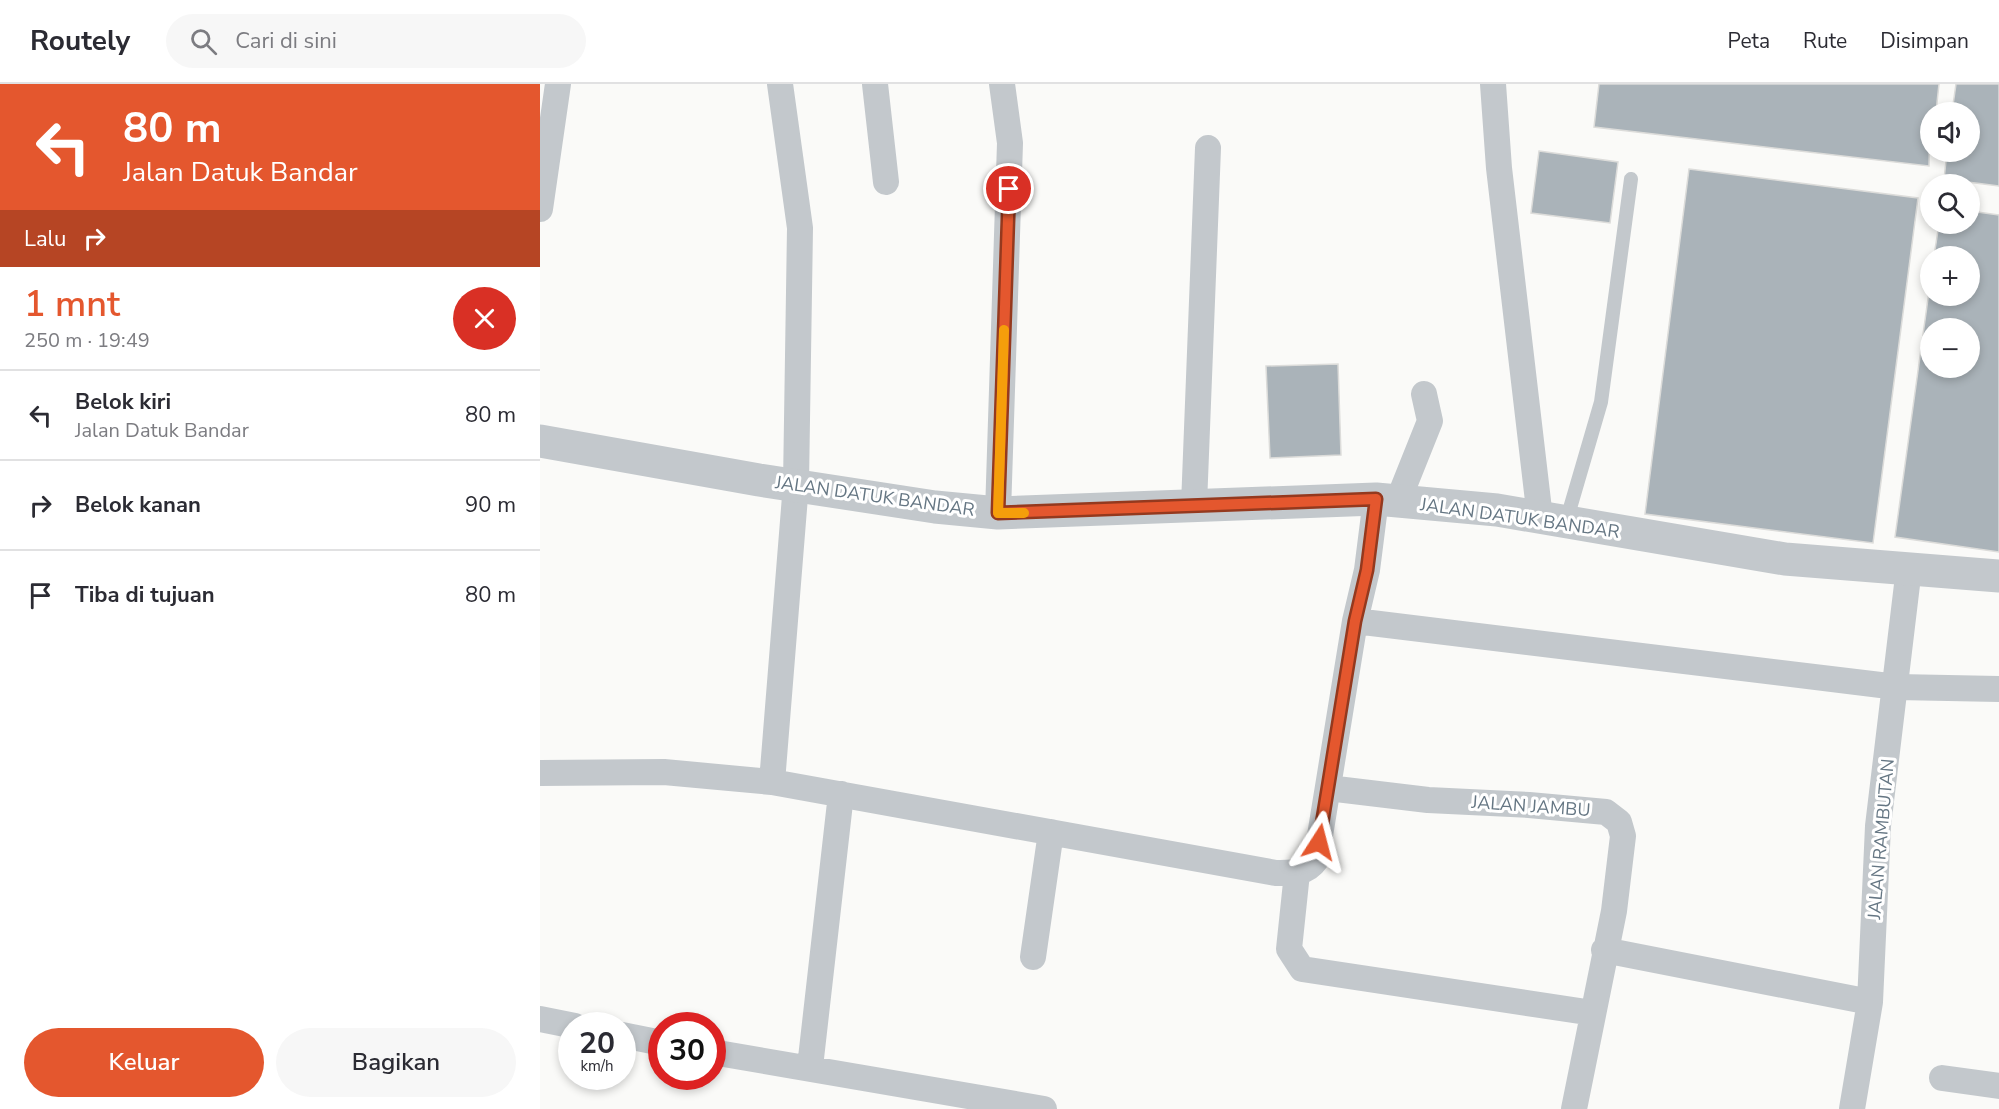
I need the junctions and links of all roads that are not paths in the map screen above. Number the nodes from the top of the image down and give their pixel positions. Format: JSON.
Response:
{"nodes":[{"id":1,"x":558,"y":84,"type":"edge"},
{"id":2,"x":780,"y":84,"type":"edge"},
{"id":3,"x":875,"y":84,"type":"edge"},
{"id":4,"x":1002,"y":84,"type":"edge"},
{"id":5,"x":1493,"y":84,"type":"edge"},
{"id":6,"x":1208,"y":148,"type":"dead end"},
{"id":7,"x":544,"y":150,"type":"edge"},
{"id":8,"x":1631,"y":179,"type":"dead end"},
{"id":9,"x":886,"y":182,"type":"dead end"},
{"id":10,"x":540,"y":209,"type":"edge"},
{"id":11,"x":1424,"y":394,"type":"dead end"},
{"id":12,"x":540,"y":441,"type":"edge"},
{"id":13,"x":796,"y":484,"type":"junction"},
{"id":14,"x":1387,"y":500,"type":"junction"},
{"id":15,"x":1194,"y":505,"type":"junction"},
{"id":16,"x":998,"y":513,"type":"junction"},
{"id":17,"x":1553,"y":520,"type":"junction"},
{"id":18,"x":1909,"y":568,"type":"junction"},
{"id":19,"x":1999,"y":576,"type":"edge"},
{"id":20,"x":1355,"y":621,"type":"junction"},
{"id":21,"x":1897,"y":687,"type":"junction"},
{"id":22,"x":1999,"y":689,"type":"edge"},
{"id":23,"x":540,"y":773,"type":"edge"},
{"id":24,"x":772,"y":782,"type":"junction"},
{"id":25,"x":1328,"y":788,"type":"junction"},
{"id":26,"x":841,"y":794,"type":"junction"},
{"id":27,"x":1051,"y":832,"type":"junction"},
{"id":28,"x":1297,"y":873,"type":"junction"},
{"id":29,"x":1604,"y":950,"type":"junction"},
{"id":30,"x":1033,"y":957,"type":"dead end"},
{"id":31,"x":1870,"y":1002,"type":"junction"},
{"id":32,"x":1593,"y":1013,"type":"junction"},
{"id":33,"x":540,"y":1019,"type":"edge"},
{"id":34,"x":558,"y":1023,"type":"edge"},
{"id":35,"x":726,"y":1055,"type":"edge"},
{"id":36,"x":810,"y":1067,"type":"junction"},
{"id":37,"x":1942,"y":1078,"type":"dead end"},
{"id":38,"x":1999,"y":1086,"type":"edge"},
{"id":39,"x":1044,"y":1109,"type":"edge"},
{"id":40,"x":1574,"y":1109,"type":"edge"},
{"id":41,"x":1852,"y":1109,"type":"edge"}],
"edges":[{"from":1,"to":7,"type":"street"},
{"from":2,"to":13,"type":"street"},
{"from":3,"to":9,"type":"street"},
{"from":4,"to":16,"type":"street"},
{"from":5,"to":17,"type":"street"},
{"from":6,"to":15,"type":"street"},
{"from":7,"to":10,"type":"street"},
{"from":8,"to":17,"type":"lane"},
{"from":11,"to":14,"type":"street"},
{"from":12,"to":13,"type":"street","name":"JALAN DATUK BANDAR"},
{"from":13,"to":16,"type":"street","name":"JALAN DATUK BANDAR"},
{"from":13,"to":24,"type":"street"},
{"from":14,"to":15,"type":"street","name":"JALAN DATUK BANDAR"},
{"from":14,"to":17,"type":"street","name":"JALAN DATUK BANDAR"},
{"from":14,"to":20,"type":"street"},
{"from":15,"to":16,"type":"street","name":"JALAN DATUK BANDAR"},
{"from":17,"to":18,"type":"street","name":"JALAN DATUK BANDAR"},
{"from":18,"to":19,"type":"street","name":"JALAN DATUK BANDAR"},
{"from":18,"to":21,"type":"street","name":"JALAN RAMBUTAN"},
{"from":20,"to":21,"type":"street"},
{"from":20,"to":25,"type":"street"},
{"from":21,"to":22,"type":"street"},
{"from":21,"to":31,"type":"street","name":"JALAN RAMBUTAN"},
{"from":23,"to":24,"type":"street"},
{"from":24,"to":26,"type":"street"},
{"from":25,"to":28,"type":"street"},
{"from":25,"to":29,"type":"street","name":"JALAN JAMBU"},
{"from":26,"to":27,"type":"street"},
{"from":26,"to":36,"type":"street"},
{"from":27,"to":28,"type":"street"},
{"from":27,"to":30,"type":"street"},
{"from":28,"to":32,"type":"street"},
{"from":29,"to":31,"type":"street"},
{"from":29,"to":32,"type":"street","name":"JALAN JAMBU"},
{"from":31,"to":41,"type":"street","name":"JALAN RAMBUTAN"},
{"from":32,"to":40,"type":"street","name":"JALAN JAMBU"},
{"from":33,"to":34,"type":"street"},
{"from":35,"to":36,"type":"street"},
{"from":36,"to":39,"type":"street"},
{"from":37,"to":38,"type":"street"}]}
